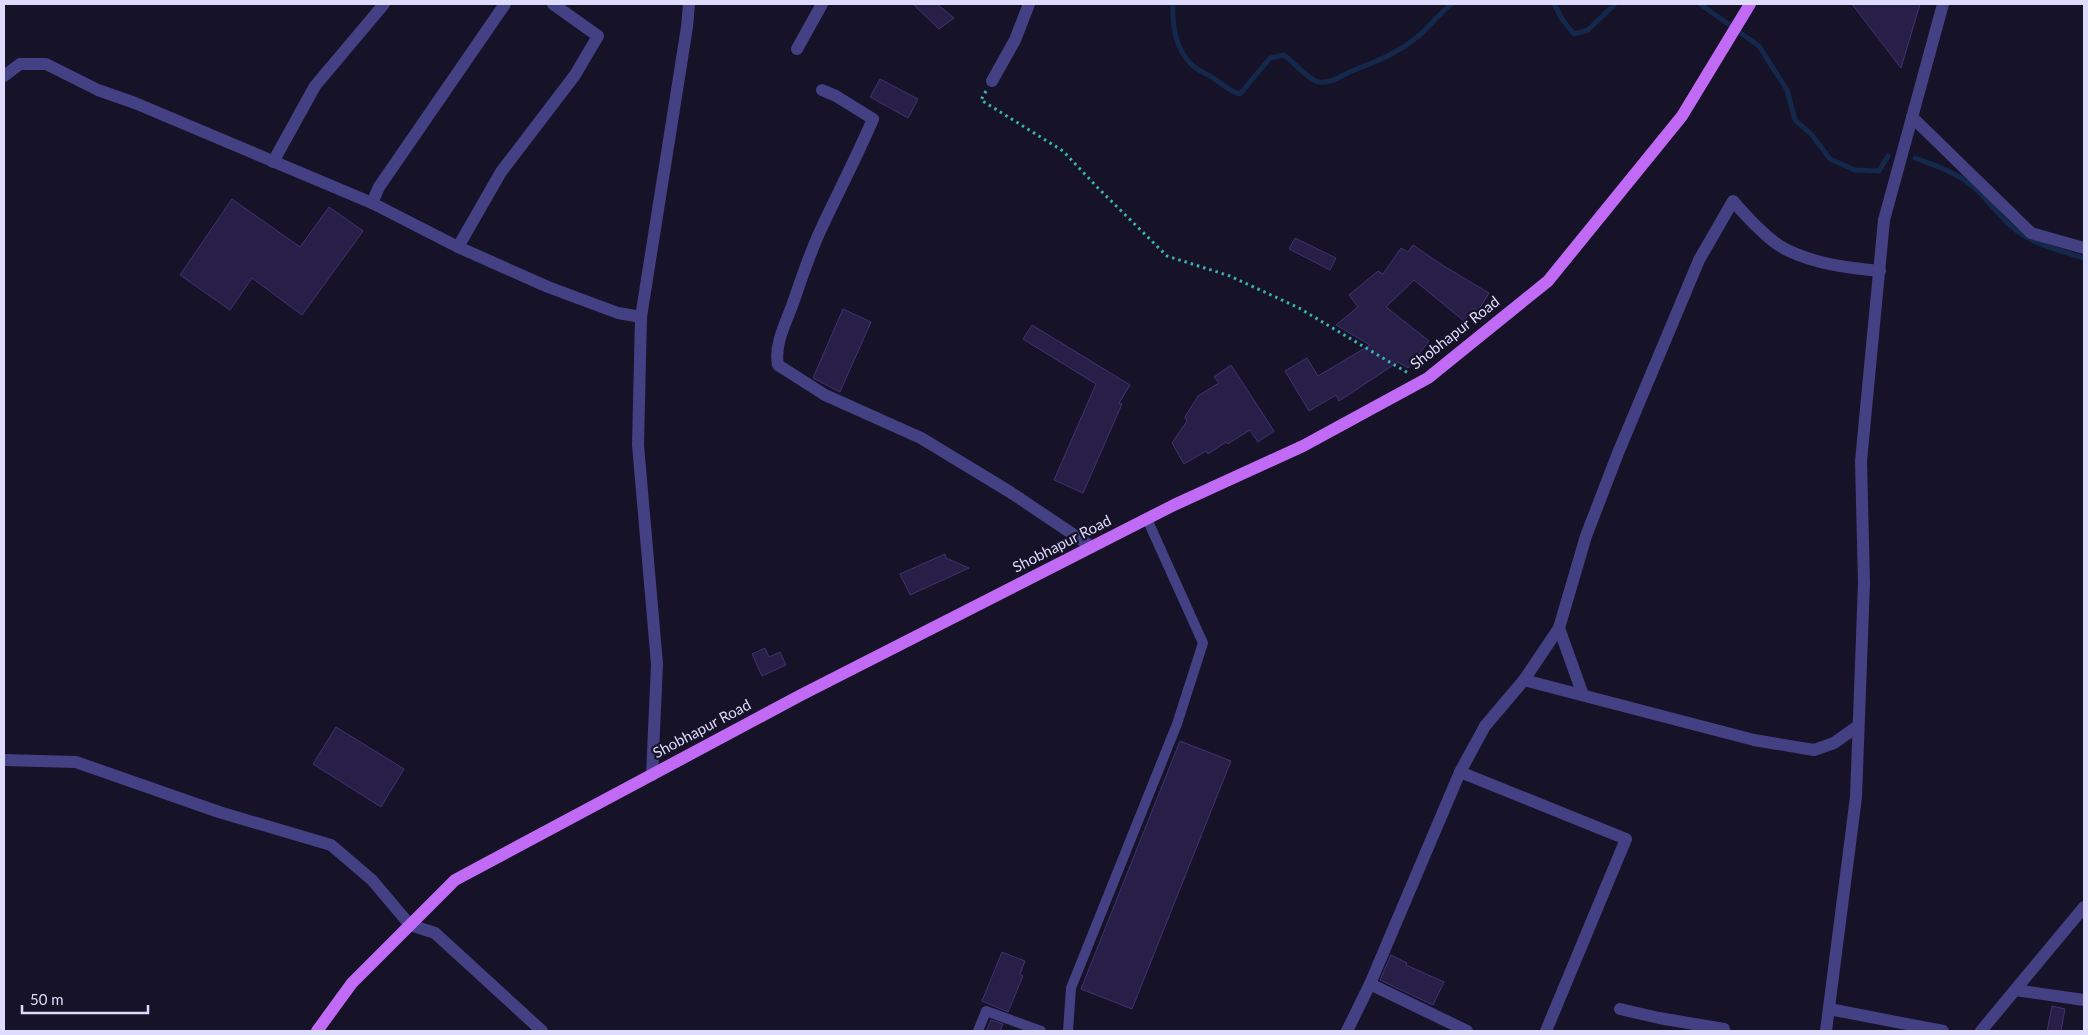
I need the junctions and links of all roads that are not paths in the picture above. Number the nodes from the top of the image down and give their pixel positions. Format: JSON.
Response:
{"nodes":[{"id":1,"x":384,"y":4,"type":"edge"},
{"id":2,"x":505,"y":4,"type":"edge"},
{"id":3,"x":553,"y":4,"type":"edge"},
{"id":4,"x":689,"y":4,"type":"edge"},
{"id":5,"x":822,"y":4,"type":"edge"},
{"id":6,"x":1029,"y":4,"type":"edge"},
{"id":7,"x":1750,"y":4,"type":"edge"},
{"id":8,"x":1943,"y":4,"type":"edge"},
{"id":9,"x":797,"y":49,"type":"dead end"},
{"id":10,"x":4,"y":76,"type":"edge"},
{"id":11,"x":992,"y":81,"type":"road end"},
{"id":12,"x":822,"y":90,"type":"dead end"},
{"id":13,"x":1912,"y":118,"type":"junction"},
{"id":14,"x":273,"y":162,"type":"junction"},
{"id":15,"x":372,"y":203,"type":"junction"},
{"id":16,"x":458,"y":247,"type":"junction"},
{"id":17,"x":2084,"y":248,"type":"edge"},
{"id":18,"x":1880,"y":271,"type":"junction"},
{"id":19,"x":641,"y":317,"type":"junction"},
{"id":20,"x":1147,"y":519,"type":"junction"},
{"id":21,"x":1092,"y":547,"type":"junction"},
{"id":22,"x":1559,"y":628,"type":"junction"},
{"id":23,"x":1524,"y":680,"type":"junction"},
{"id":24,"x":1583,"y":695,"type":"junction"},
{"id":25,"x":1858,"y":726,"type":"junction"},
{"id":26,"x":4,"y":760,"type":"edge"},
{"id":27,"x":1460,"y":772,"type":"junction"},
{"id":28,"x":652,"y":774,"type":"junction"},
{"id":29,"x":2084,"y":907,"type":"edge"},
{"id":30,"x":410,"y":925,"type":"junction"},
{"id":31,"x":1370,"y":984,"type":"junction"},
{"id":32,"x":2015,"y":990,"type":"junction"},
{"id":33,"x":2084,"y":1000,"type":"edge"},
{"id":34,"x":1620,"y":1008,"type":"dead end"},
{"id":35,"x":1829,"y":1009,"type":"junction"},
{"id":36,"x":1727,"y":1030,"type":"edge"},
{"id":37,"x":317,"y":1031,"type":"edge"},
{"id":38,"x":542,"y":1031,"type":"edge"},
{"id":39,"x":978,"y":1031,"type":"edge"},
{"id":40,"x":1041,"y":1031,"type":"edge"},
{"id":41,"x":1068,"y":1031,"type":"edge"},
{"id":42,"x":1348,"y":1031,"type":"edge"},
{"id":43,"x":1467,"y":1031,"type":"edge"},
{"id":44,"x":1546,"y":1031,"type":"edge"},
{"id":45,"x":1826,"y":1031,"type":"edge"},
{"id":46,"x":1943,"y":1031,"type":"edge"},
{"id":47,"x":1981,"y":1031,"type":"edge"}],
"edges":[{"from":1,"to":14,"type":"street"},
{"from":2,"to":15,"type":"street"},
{"from":3,"to":16,"type":"street"},
{"from":4,"to":19,"type":"street"},
{"from":5,"to":9,"type":"street"},
{"from":6,"to":11,"type":"street"},
{"from":7,"to":20,"type":"main road","name":"Shobhapur Road"},
{"from":8,"to":13,"type":"street"},
{"from":10,"to":14,"type":"street"},
{"from":12,"to":21,"type":"street"},
{"from":13,"to":17,"type":"street"},
{"from":13,"to":18,"type":"street"},
{"from":14,"to":15,"type":"street"},
{"from":15,"to":16,"type":"street"},
{"from":16,"to":19,"type":"street"},
{"from":18,"to":22,"type":"street"},
{"from":18,"to":25,"type":"street"},
{"from":19,"to":28,"type":"street"},
{"from":20,"to":21,"type":"main road","name":"Shobhapur Road"},
{"from":20,"to":41,"type":"lane"},
{"from":21,"to":28,"type":"main road","name":"Shobhapur Road"},
{"from":22,"to":23,"type":"street"},
{"from":22,"to":24,"type":"street"},
{"from":23,"to":24,"type":"street"},
{"from":23,"to":27,"type":"street"},
{"from":24,"to":25,"type":"street"},
{"from":25,"to":35,"type":"street"},
{"from":26,"to":30,"type":"street"},
{"from":27,"to":31,"type":"street"},
{"from":27,"to":44,"type":"street"},
{"from":28,"to":30,"type":"main road","name":"Shobhapur Road"},
{"from":29,"to":32,"type":"street"},
{"from":30,"to":37,"type":"main road","name":"Shobhapur Road"},
{"from":30,"to":38,"type":"street"},
{"from":31,"to":42,"type":"street"},
{"from":31,"to":43,"type":"street"},
{"from":32,"to":33,"type":"street"},
{"from":32,"to":47,"type":"street"},
{"from":34,"to":36,"type":"street"},
{"from":35,"to":45,"type":"street"},
{"from":35,"to":46,"type":"street"},
{"from":39,"to":40,"type":"lane"}]}
